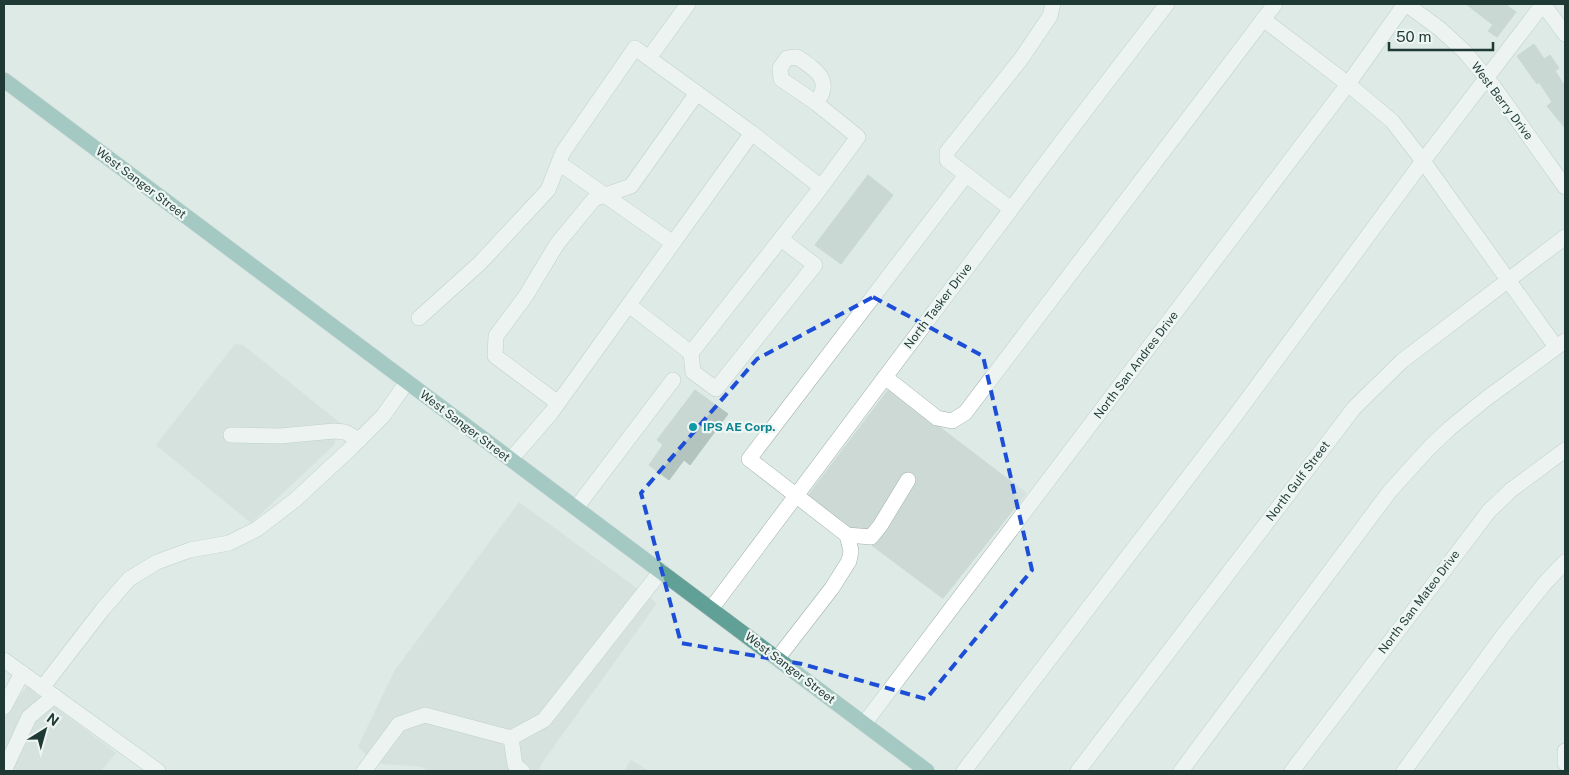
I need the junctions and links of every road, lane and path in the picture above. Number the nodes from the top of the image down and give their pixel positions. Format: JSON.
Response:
{"nodes":[{"id":1,"x":688,"y":4,"type":"edge"},
{"id":2,"x":1053,"y":4,"type":"edge"},
{"id":3,"x":1167,"y":4,"type":"edge"},
{"id":4,"x":1275,"y":4,"type":"edge"},
{"id":5,"x":1406,"y":4,"type":"edge"},
{"id":6,"x":1543,"y":4,"type":"edge"},
{"id":7,"x":1263,"y":19,"type":"junction"},
{"id":8,"x":1565,"y":34,"type":"edge"},
{"id":9,"x":649,"y":58,"type":"junction"},
{"id":10,"x":1486,"y":78,"type":"junction"},
{"id":11,"x":4,"y":80,"type":"edge"},
{"id":12,"x":1348,"y":84,"type":"junction"},
{"id":13,"x":697,"y":93,"type":"junction"},
{"id":14,"x":816,"y":103,"type":"dead end"},
{"id":15,"x":752,"y":133,"type":"junction"},
{"id":16,"x":1424,"y":161,"type":"junction"},
{"id":17,"x":559,"y":163,"type":"junction"},
{"id":18,"x":966,"y":175,"type":"junction"},
{"id":19,"x":822,"y":187,"type":"junction"},
{"id":20,"x":1565,"y":187,"type":"edge"},
{"id":21,"x":604,"y":196,"type":"junction"},
{"id":22,"x":1011,"y":209,"type":"junction"},
{"id":23,"x":1565,"y":237,"type":"edge"},
{"id":24,"x":781,"y":239,"type":"junction"},
{"id":25,"x":674,"y":243,"type":"junction"},
{"id":26,"x":1508,"y":281,"type":"junction"},
{"id":27,"x":629,"y":305,"type":"junction"},
{"id":28,"x":419,"y":318,"type":"dead end"},
{"id":29,"x":1561,"y":344,"type":"edge"},
{"id":30,"x":692,"y":353,"type":"junction"},
{"id":31,"x":885,"y":377,"type":"junction"},
{"id":32,"x":673,"y":380,"type":"dead end"},
{"id":33,"x":407,"y":382,"type":"junction"},
{"id":34,"x":558,"y":404,"type":"junction"},
{"id":35,"x":231,"y":435,"type":"dead end"},
{"id":36,"x":359,"y":440,"type":"junction"},
{"id":37,"x":1565,"y":450,"type":"edge"},
{"id":38,"x":511,"y":460,"type":"junction"},
{"id":39,"x":908,"y":480,"type":"dead end"},
{"id":40,"x":796,"y":495,"type":"junction"},
{"id":41,"x":576,"y":508,"type":"junction"},
{"id":42,"x":847,"y":535,"type":"junction"},
{"id":43,"x":1565,"y":562,"type":"edge"},
{"id":44,"x":661,"y":571,"type":"junction"},
{"id":45,"x":711,"y":609,"type":"junction"},
{"id":46,"x":777,"y":659,"type":"junction"},
{"id":47,"x":4,"y":660,"type":"edge"},
{"id":48,"x":22,"y":673,"type":"junction"},
{"id":49,"x":48,"y":692,"type":"junction"},
{"id":50,"x":4,"y":706,"type":"edge"},
{"id":51,"x":864,"y":724,"type":"junction"},
{"id":52,"x":511,"y":738,"type":"junction"},
{"id":53,"x":1565,"y":751,"type":"edge"},
{"id":54,"x":1565,"y":763,"type":"edge"},
{"id":55,"x":4,"y":771,"type":"edge"},
{"id":56,"x":158,"y":771,"type":"edge"},
{"id":57,"x":364,"y":771,"type":"edge"},
{"id":58,"x":522,"y":771,"type":"edge"},
{"id":59,"x":927,"y":771,"type":"edge"},
{"id":60,"x":964,"y":771,"type":"edge"},
{"id":61,"x":1078,"y":771,"type":"edge"},
{"id":62,"x":1180,"y":771,"type":"edge"},
{"id":63,"x":1292,"y":771,"type":"edge"},
{"id":64,"x":1404,"y":771,"type":"edge"}],
"edges":[{"from":1,"to":9,"type":"street"},
{"from":2,"to":18,"type":"street"},
{"from":3,"to":22,"type":"street","name":"North Tasker Drive"},
{"from":4,"to":7,"type":"street"},
{"from":5,"to":10,"type":"street","name":"West Berry Drive"},
{"from":5,"to":12,"type":"street","name":"North San Andres Drive"},
{"from":6,"to":8,"type":"street"},
{"from":6,"to":10,"type":"street"},
{"from":7,"to":12,"type":"street"},
{"from":7,"to":31,"type":"street"},
{"from":9,"to":13,"type":"street"},
{"from":9,"to":17,"type":"street"},
{"from":10,"to":16,"type":"street"},
{"from":10,"to":20,"type":"street","name":"West Berry Drive"},
{"from":11,"to":33,"type":"main road","name":"West Sanger Street"},
{"from":12,"to":16,"type":"street"},
{"from":12,"to":51,"type":"street","name":"North San Andres Drive"},
{"from":13,"to":15,"type":"street"},
{"from":13,"to":21,"type":"street"},
{"from":14,"to":19,"type":"street"},
{"from":15,"to":19,"type":"street"},
{"from":15,"to":25,"type":"street"},
{"from":16,"to":26,"type":"street"},
{"from":16,"to":60,"type":"street"},
{"from":17,"to":21,"type":"street"},
{"from":17,"to":28,"type":"street"},
{"from":18,"to":22,"type":"street"},
{"from":18,"to":40,"type":"street"},
{"from":19,"to":24,"type":"street"},
{"from":21,"to":25,"type":"street"},
{"from":21,"to":34,"type":"street"},
{"from":22,"to":31,"type":"street","name":"North Tasker Drive"},
{"from":23,"to":26,"type":"street","name":"North Gulf Street"},
{"from":24,"to":30,"type":"street"},
{"from":24,"to":30,"type":"street"},
{"from":25,"to":27,"type":"street"},
{"from":26,"to":29,"type":"street"},
{"from":26,"to":61,"type":"street","name":"North Gulf Street"},
{"from":27,"to":30,"type":"street"},
{"from":27,"to":34,"type":"street"},
{"from":29,"to":62,"type":"street"},
{"from":31,"to":40,"type":"street","name":"North Tasker Drive"},
{"from":32,"to":41,"type":"street"},
{"from":33,"to":36,"type":"street"},
{"from":33,"to":38,"type":"main road","name":"West Sanger Street"},
{"from":34,"to":38,"type":"street"},
{"from":35,"to":36,"type":"street"},
{"from":36,"to":49,"type":"street"},
{"from":37,"to":63,"type":"street","name":"North San Mateo Drive"},
{"from":38,"to":41,"type":"main road","name":"West Sanger Street"},
{"from":39,"to":42,"type":"street"},
{"from":40,"to":42,"type":"street"},
{"from":40,"to":45,"type":"street","name":"North Tasker Drive"},
{"from":41,"to":44,"type":"main road","name":"West Sanger Street"},
{"from":42,"to":46,"type":"street"},
{"from":43,"to":64,"type":"street"},
{"from":44,"to":45,"type":"main road","name":"West Sanger Street"},
{"from":44,"to":52,"type":"street"},
{"from":45,"to":46,"type":"main road","name":"West Sanger Street"},
{"from":46,"to":51,"type":"main road","name":"West Sanger Street"},
{"from":47,"to":48,"type":"street"},
{"from":48,"to":49,"type":"street"},
{"from":48,"to":50,"type":"street"},
{"from":49,"to":55,"type":"street"},
{"from":49,"to":56,"type":"street"},
{"from":51,"to":59,"type":"main road","name":"West Sanger Street"},
{"from":52,"to":57,"type":"street"},
{"from":52,"to":58,"type":"street"},
{"from":53,"to":54,"type":"street"}]}
